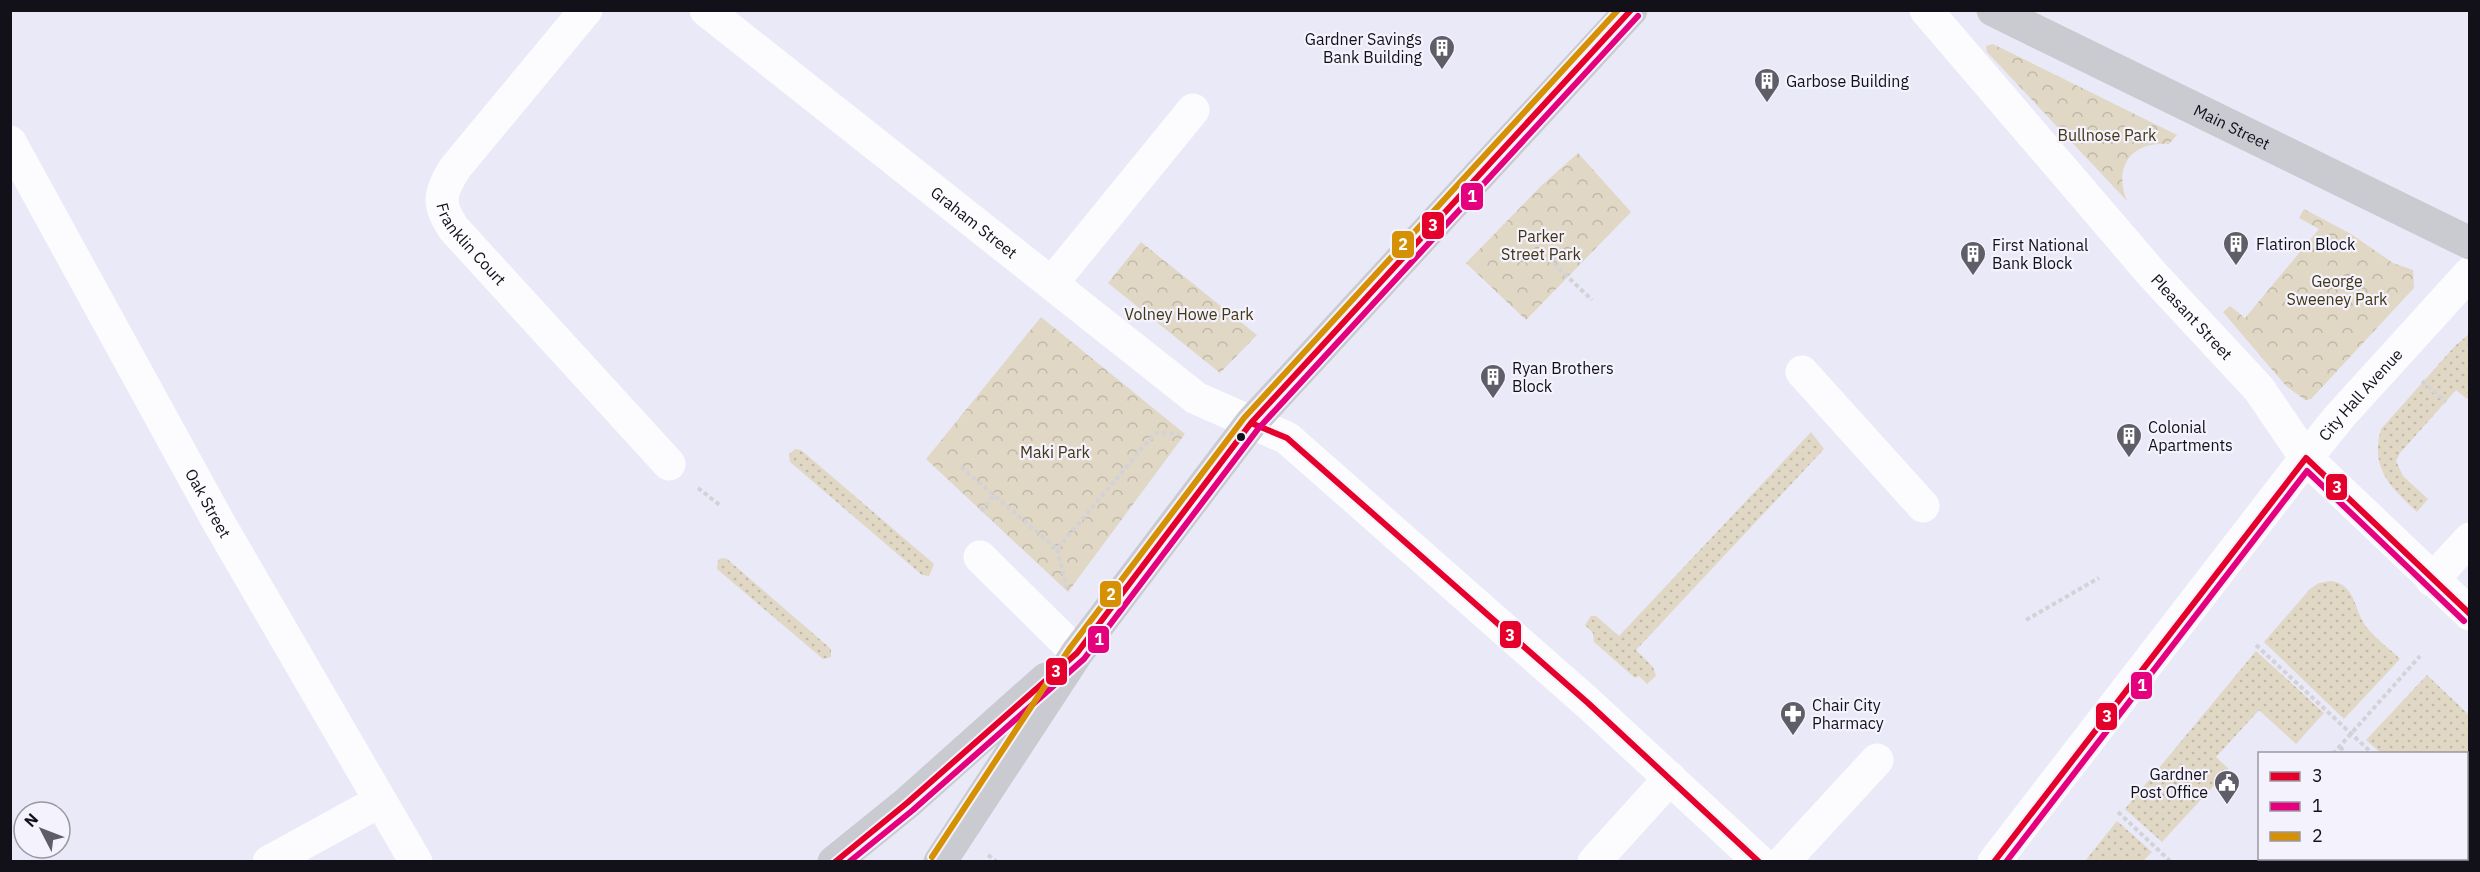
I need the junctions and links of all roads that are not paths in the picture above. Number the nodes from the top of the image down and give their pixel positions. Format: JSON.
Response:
{"nodes":[{"id":1,"x":586,"y":10,"type":"edge"},
{"id":2,"x":706,"y":10,"type":"edge"},
{"id":3,"x":1631,"y":10,"type":"edge"},
{"id":4,"x":1926,"y":10,"type":"edge"},
{"id":5,"x":1993,"y":10,"type":"edge"},
{"id":6,"x":1193,"y":111,"type":"dead end"},
{"id":7,"x":10,"y":142,"type":"edge"},
{"id":8,"x":2469,"y":243,"type":"edge"},
{"id":9,"x":2469,"y":273,"type":"edge"},
{"id":10,"x":1052,"y":283,"type":"junction"},
{"id":11,"x":1802,"y":372,"type":"dead end"},
{"id":12,"x":1251,"y":423,"type":"junction"},
{"id":13,"x":2306,"y":458,"type":"junction"},
{"id":14,"x":669,"y":464,"type":"dead end"},
{"id":15,"x":1923,"y":506,"type":"dead end"},
{"id":16,"x":2469,"y":539,"type":"edge"},
{"id":17,"x":980,"y":557,"type":"dead end"},
{"id":18,"x":2469,"y":567,"type":"edge"},
{"id":19,"x":2457,"y":602,"type":"edge"},
{"id":20,"x":1077,"y":653,"type":"junction"},
{"id":21,"x":1877,"y":760,"type":"dead end"},
{"id":22,"x":1670,"y":778,"type":"junction"},
{"id":23,"x":380,"y":801,"type":"junction"},
{"id":24,"x":2005,"y":857,"type":"edge"},
{"id":25,"x":269,"y":861,"type":"edge"},
{"id":26,"x":416,"y":861,"type":"edge"},
{"id":27,"x":834,"y":861,"type":"edge"},
{"id":28,"x":940,"y":861,"type":"edge"},
{"id":29,"x":1593,"y":861,"type":"edge"},
{"id":30,"x":1761,"y":861,"type":"edge"},
{"id":31,"x":1783,"y":861,"type":"edge"}],
"edges":[{"from":1,"to":14,"type":"street","name":"Franklin Court"},
{"from":2,"to":10,"type":"street","name":"Graham Street"},
{"from":3,"to":12,"type":"main road"},
{"from":4,"to":13,"type":"street","name":"Pleasant Street"},
{"from":5,"to":8,"type":"main road","name":"Main Street"},
{"from":6,"to":10,"type":"street"},
{"from":7,"to":23,"type":"street","name":"Oak Street"},
{"from":9,"to":13,"type":"street","name":"City Hall Avenue"},
{"from":10,"to":12,"type":"street","name":"Graham Street"},
{"from":11,"to":15,"type":"street"},
{"from":12,"to":20,"type":"main road"},
{"from":12,"to":22,"type":"street","name":"Graham Street"},
{"from":13,"to":19,"type":"street","name":"Pleasant Street"},
{"from":13,"to":24,"type":"street","name":"City Hall Avenue"},
{"from":16,"to":19,"type":"street"},
{"from":17,"to":20,"type":"street"},
{"from":18,"to":19,"type":"street"},
{"from":20,"to":27,"type":"main road"},
{"from":20,"to":28,"type":"main road"},
{"from":21,"to":31,"type":"street"},
{"from":22,"to":29,"type":"street"},
{"from":22,"to":30,"type":"street","name":"Graham Street"},
{"from":23,"to":25,"type":"street"},
{"from":23,"to":26,"type":"street","name":"Oak Street"}]}
